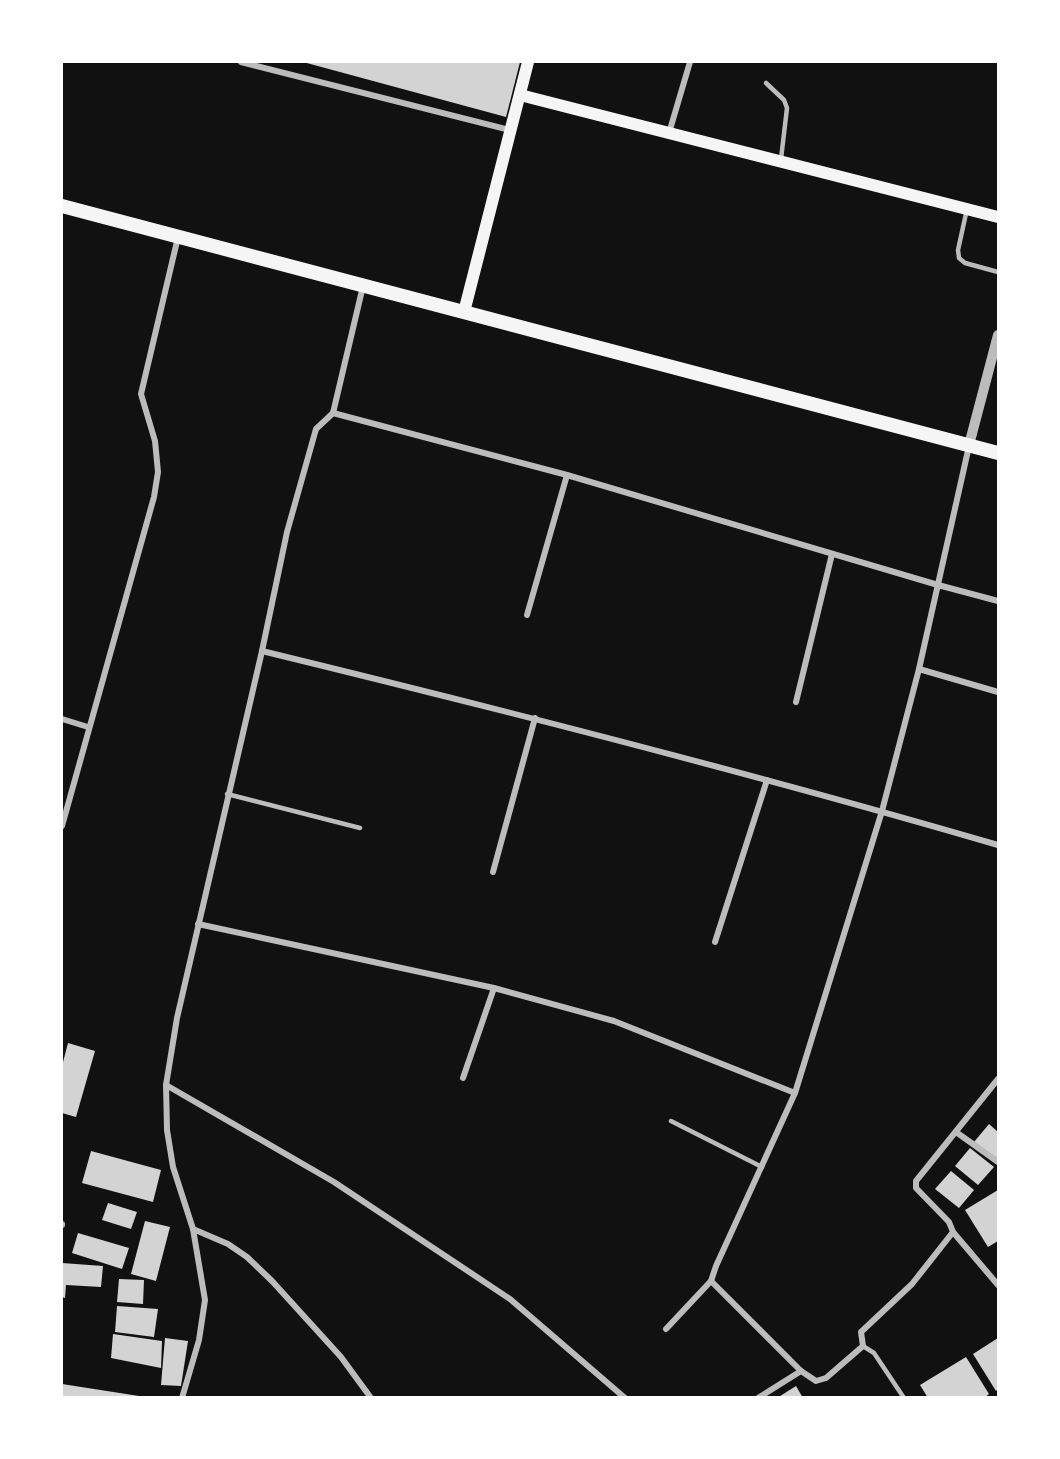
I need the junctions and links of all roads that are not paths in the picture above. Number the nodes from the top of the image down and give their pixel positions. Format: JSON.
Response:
{"nodes":[{"id":1,"x":241,"y":62,"type":"edge"},
{"id":2,"x":528,"y":62,"type":"edge"},
{"id":3,"x":690,"y":62,"type":"edge"},
{"id":4,"x":766,"y":83,"type":"dead end"},
{"id":5,"x":520,"y":95,"type":"junction"},
{"id":6,"x":510,"y":130,"type":"junction"},
{"id":7,"x":669,"y":133,"type":"junction"},
{"id":8,"x":780,"y":161,"type":"junction"},
{"id":9,"x":62,"y":206,"type":"edge"},
{"id":10,"x":967,"y":209,"type":"junction"},
{"id":11,"x":999,"y":217,"type":"edge"},
{"id":12,"x":178,"y":237,"type":"junction"},
{"id":13,"x":999,"y":272,"type":"edge"},
{"id":14,"x":363,"y":286,"type":"junction"},
{"id":15,"x":464,"y":312,"type":"junction"},
{"id":16,"x":999,"y":335,"type":"edge"},
{"id":17,"x":333,"y":413,"type":"junction"},
{"id":18,"x":969,"y":445,"type":"junction"},
{"id":19,"x":999,"y":453,"type":"edge"},
{"id":20,"x":567,"y":476,"type":"junction"},
{"id":21,"x":832,"y":554,"type":"junction"},
{"id":22,"x":938,"y":585,"type":"junction"},
{"id":23,"x":999,"y":601,"type":"edge"},
{"id":24,"x":527,"y":615,"type":"dead end"},
{"id":25,"x":262,"y":651,"type":"junction"},
{"id":26,"x":919,"y":669,"type":"junction"},
{"id":27,"x":999,"y":692,"type":"edge"},
{"id":28,"x":796,"y":702,"type":"dead end"},
{"id":29,"x":536,"y":718,"type":"junction"},
{"id":30,"x":62,"y":719,"type":"edge"},
{"id":31,"x":88,"y":727,"type":"junction"},
{"id":32,"x":767,"y":780,"type":"junction"},
{"id":33,"x":227,"y":794,"type":"junction"},
{"id":34,"x":882,"y":811,"type":"junction"},
{"id":35,"x":62,"y":826,"type":"edge"},
{"id":36,"x":360,"y":828,"type":"dead end"},
{"id":37,"x":999,"y":845,"type":"edge"},
{"id":38,"x":493,"y":872,"type":"dead end"},
{"id":39,"x":198,"y":924,"type":"junction"},
{"id":40,"x":715,"y":942,"type":"dead end"},
{"id":41,"x":494,"y":988,"type":"junction"},
{"id":42,"x":463,"y":1078,"type":"dead end"},
{"id":43,"x":999,"y":1079,"type":"edge"},
{"id":44,"x":166,"y":1085,"type":"junction"},
{"id":45,"x":795,"y":1093,"type":"junction"},
{"id":46,"x":671,"y":1120,"type":"dead end"},
{"id":47,"x":956,"y":1132,"type":"junction"},
{"id":48,"x":999,"y":1162,"type":"edge"},
{"id":49,"x":762,"y":1167,"type":"junction"},
{"id":50,"x":193,"y":1229,"type":"junction"},
{"id":51,"x":953,"y":1232,"type":"junction"},
{"id":52,"x":711,"y":1281,"type":"junction"},
{"id":53,"x":999,"y":1285,"type":"edge"},
{"id":54,"x":666,"y":1329,"type":"dead end"},
{"id":55,"x":863,"y":1346,"type":"junction"},
{"id":56,"x":801,"y":1371,"type":"junction"},
{"id":57,"x":182,"y":1398,"type":"edge"},
{"id":58,"x":371,"y":1398,"type":"edge"},
{"id":59,"x":625,"y":1398,"type":"edge"},
{"id":60,"x":759,"y":1398,"type":"edge"},
{"id":61,"x":904,"y":1398,"type":"edge"}],
"edges":[{"from":1,"to":6,"type":"street"},
{"from":2,"to":5,"type":"main road"},
{"from":3,"to":7,"type":"street"},
{"from":4,"to":8,"type":"lane"},
{"from":5,"to":6,"type":"main road"},
{"from":5,"to":7,"type":"main road"},
{"from":6,"to":15,"type":"main road"},
{"from":7,"to":8,"type":"main road"},
{"from":8,"to":10,"type":"main road"},
{"from":9,"to":12,"type":"main road"},
{"from":10,"to":11,"type":"main road"},
{"from":10,"to":13,"type":"lane"},
{"from":12,"to":14,"type":"main road"},
{"from":12,"to":31,"type":"street"},
{"from":14,"to":15,"type":"main road"},
{"from":14,"to":17,"type":"street"},
{"from":15,"to":18,"type":"main road"},
{"from":16,"to":18,"type":"street"},
{"from":17,"to":20,"type":"street"},
{"from":17,"to":25,"type":"street"},
{"from":18,"to":19,"type":"main road"},
{"from":18,"to":22,"type":"street"},
{"from":20,"to":21,"type":"street"},
{"from":20,"to":24,"type":"street"},
{"from":21,"to":22,"type":"street"},
{"from":21,"to":28,"type":"street"},
{"from":22,"to":23,"type":"street"},
{"from":22,"to":26,"type":"street"},
{"from":25,"to":29,"type":"street"},
{"from":25,"to":33,"type":"street"},
{"from":26,"to":27,"type":"street"},
{"from":26,"to":34,"type":"street"},
{"from":29,"to":32,"type":"street"},
{"from":29,"to":38,"type":"street"},
{"from":30,"to":31,"type":"street"},
{"from":31,"to":35,"type":"street"},
{"from":32,"to":34,"type":"street"},
{"from":32,"to":40,"type":"street"},
{"from":33,"to":36,"type":"lane"},
{"from":33,"to":39,"type":"street"},
{"from":34,"to":37,"type":"street"},
{"from":34,"to":45,"type":"street"},
{"from":39,"to":41,"type":"street"},
{"from":39,"to":44,"type":"street"},
{"from":41,"to":42,"type":"street"},
{"from":41,"to":45,"type":"street"},
{"from":43,"to":47,"type":"street"},
{"from":44,"to":50,"type":"street"},
{"from":44,"to":59,"type":"street"},
{"from":45,"to":49,"type":"street"},
{"from":46,"to":49,"type":"lane"},
{"from":47,"to":48,"type":"street"},
{"from":47,"to":51,"type":"street"},
{"from":49,"to":52,"type":"street"},
{"from":50,"to":57,"type":"street"},
{"from":50,"to":58,"type":"street"},
{"from":51,"to":53,"type":"street"},
{"from":51,"to":55,"type":"street"},
{"from":52,"to":54,"type":"street"},
{"from":52,"to":56,"type":"street"},
{"from":55,"to":56,"type":"street"},
{"from":55,"to":61,"type":"lane"},
{"from":56,"to":60,"type":"street"}]}
